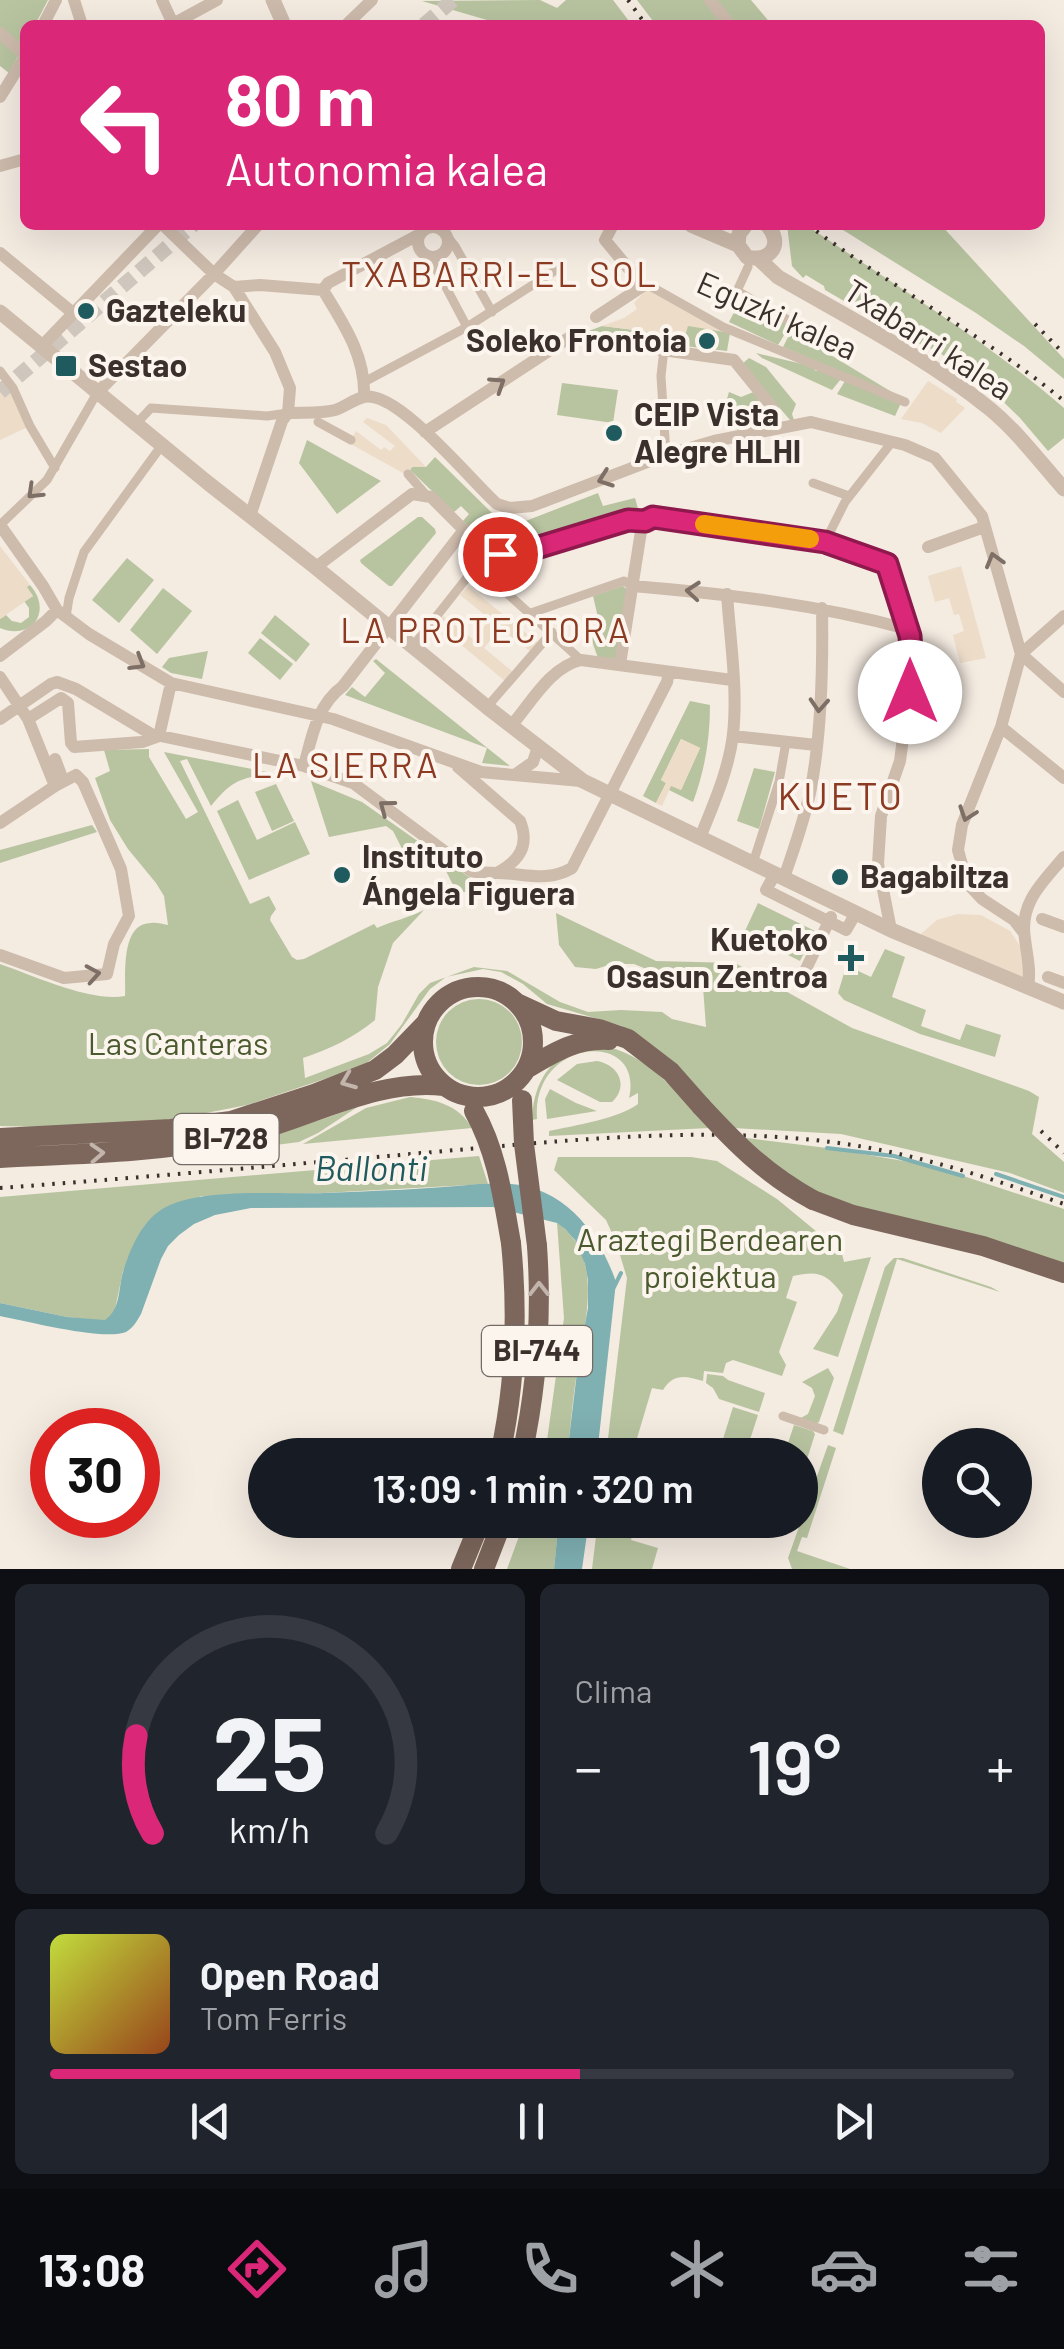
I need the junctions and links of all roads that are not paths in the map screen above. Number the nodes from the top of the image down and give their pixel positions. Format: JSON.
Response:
{"nodes":[{"id":1,"x":217,"y":0,"type":"edge"},
{"id":2,"x":372,"y":0,"type":"edge"},
{"id":3,"x":710,"y":0,"type":"edge"},
{"id":4,"x":180,"y":20,"type":"edge"},
{"id":5,"x":351,"y":20,"type":"edge"},
{"id":6,"x":726,"y":20,"type":"edge"},
{"id":7,"x":0,"y":34,"type":"edge"},
{"id":8,"x":20,"y":52,"type":"edge"},
{"id":9,"x":20,"y":64,"type":"edge"},
{"id":10,"x":0,"y":97,"type":"edge"},
{"id":11,"x":155,"y":230,"type":"edge"},
{"id":12,"x":166,"y":230,"type":"edge"},
{"id":13,"x":254,"y":230,"type":"edge"},
{"id":14,"x":425,"y":230,"type":"edge"},
{"id":15,"x":438,"y":230,"type":"edge"},
{"id":16,"x":611,"y":230,"type":"edge"},
{"id":17,"x":703,"y":230,"type":"edge"},
{"id":18,"x":742,"y":230,"type":"edge"},
{"id":19,"x":771,"y":230,"type":"edge"},
{"id":20,"x":420,"y":234,"type":"junction"},
{"id":21,"x":446,"y":236,"type":"junction"},
{"id":22,"x":738,"y":244,"type":"junction"},
{"id":23,"x":0,"y":253,"type":"edge"},
{"id":24,"x":430,"y":258,"type":"junction"},
{"id":25,"x":754,"y":263,"type":"junction"},
{"id":26,"x":556,"y":270,"type":"dead end"},
{"id":27,"x":214,"y":274,"type":"junction"},
{"id":28,"x":643,"y":286,"type":"junction"},
{"id":29,"x":234,"y":287,"type":"junction"},
{"id":30,"x":798,"y":288,"type":"junction"},
{"id":31,"x":323,"y":290,"type":"junction"},
{"id":32,"x":0,"y":312,"type":"edge"},
{"id":33,"x":492,"y":312,"type":"junction"},
{"id":34,"x":73,"y":313,"type":"junction"},
{"id":35,"x":596,"y":317,"type":"dead end"},
{"id":36,"x":795,"y":324,"type":"dead end"},
{"id":37,"x":467,"y":327,"type":"junction"},
{"id":38,"x":41,"y":346,"type":"junction"},
{"id":39,"x":664,"y":349,"type":"junction"},
{"id":40,"x":0,"y":371,"type":"edge"},
{"id":41,"x":364,"y":389,"type":"junction"},
{"id":42,"x":96,"y":393,"type":"junction"},
{"id":43,"x":905,"y":402,"type":"dead end"},
{"id":44,"x":288,"y":413,"type":"junction"},
{"id":45,"x":318,"y":422,"type":"dead end"},
{"id":46,"x":136,"y":424,"type":"junction"},
{"id":47,"x":776,"y":428,"type":"junction"},
{"id":48,"x":426,"y":432,"type":"junction"},
{"id":49,"x":350,"y":440,"type":"dead end"},
{"id":50,"x":892,"y":442,"type":"junction"},
{"id":51,"x":162,"y":445,"type":"junction"},
{"id":52,"x":666,"y":455,"type":"junction"},
{"id":53,"x":55,"y":468,"type":"junction"},
{"id":54,"x":408,"y":474,"type":"dead end"},
{"id":55,"x":813,"y":483,"type":"dead end"},
{"id":56,"x":1064,"y":489,"type":"edge"},
{"id":57,"x":426,"y":496,"type":"junction"},
{"id":58,"x":850,"y":496,"type":"junction"},
{"id":59,"x":250,"y":516,"type":"junction"},
{"id":60,"x":645,"y":521,"type":"junction"},
{"id":61,"x":0,"y":525,"type":"edge"},
{"id":62,"x":984,"y":527,"type":"junction"},
{"id":63,"x":475,"y":542,"type":"dead end"},
{"id":64,"x":825,"y":542,"type":"junction"},
{"id":65,"x":928,"y":547,"type":"dead end"},
{"id":66,"x":316,"y":567,"type":"junction"},
{"id":67,"x":633,"y":586,"type":"junction"},
{"id":68,"x":727,"y":594,"type":"junction"},
{"id":69,"x":822,"y":608,"type":"junction"},
{"id":70,"x":61,"y":613,"type":"junction"},
{"id":71,"x":531,"y":613,"type":"junction"},
{"id":72,"x":1064,"y":616,"type":"edge"},
{"id":73,"x":388,"y":626,"type":"junction"},
{"id":74,"x":907,"y":629,"type":"junction"},
{"id":75,"x":552,"y":632,"type":"junction"},
{"id":76,"x":413,"y":646,"type":"junction"},
{"id":77,"x":1021,"y":654,"type":"junction"},
{"id":78,"x":0,"y":656,"type":"edge"},
{"id":79,"x":581,"y":660,"type":"junction"},
{"id":80,"x":620,"y":664,"type":"junction"},
{"id":81,"x":669,"y":672,"type":"junction"},
{"id":82,"x":0,"y":677,"type":"edge"},
{"id":83,"x":732,"y":680,"type":"junction"},
{"id":84,"x":170,"y":683,"type":"junction"},
{"id":85,"x":1064,"y":692,"type":"edge"},
{"id":86,"x":19,"y":704,"type":"junction"},
{"id":87,"x":487,"y":707,"type":"junction"},
{"id":88,"x":318,"y":715,"type":"junction"},
{"id":89,"x":0,"y":719,"type":"edge"},
{"id":90,"x":28,"y":719,"type":"junction"},
{"id":91,"x":512,"y":726,"type":"junction"},
{"id":92,"x":1001,"y":727,"type":"junction"},
{"id":93,"x":159,"y":736,"type":"junction"},
{"id":94,"x":733,"y":736,"type":"junction"},
{"id":95,"x":786,"y":742,"type":"junction"},
{"id":96,"x":816,"y":745,"type":"junction"},
{"id":97,"x":538,"y":747,"type":"junction"},
{"id":98,"x":55,"y":759,"type":"dead end"},
{"id":99,"x":453,"y":763,"type":"junction"},
{"id":100,"x":304,"y":766,"type":"junction"},
{"id":101,"x":516,"y":774,"type":"junction"},
{"id":102,"x":1064,"y":778,"type":"edge"},
{"id":103,"x":584,"y":781,"type":"junction"},
{"id":104,"x":59,"y":783,"type":"junction"},
{"id":105,"x":611,"y":794,"type":"junction"},
{"id":106,"x":0,"y":823,"type":"edge"},
{"id":107,"x":700,"y":838,"type":"junction"},
{"id":108,"x":753,"y":864,"type":"junction"},
{"id":109,"x":1061,"y":866,"type":"edge"},
{"id":110,"x":497,"y":873,"type":"junction"},
{"id":111,"x":779,"y":876,"type":"junction"},
{"id":112,"x":838,"y":904,"type":"junction"},
{"id":113,"x":1026,"y":906,"type":"junction"},
{"id":114,"x":856,"y":913,"type":"junction"},
{"id":115,"x":1005,"y":913,"type":"junction"},
{"id":116,"x":1042,"y":919,"type":"dead end"},
{"id":117,"x":829,"y":922,"type":"junction"},
{"id":118,"x":1064,"y":927,"type":"edge"},
{"id":119,"x":891,"y":930,"type":"junction"},
{"id":120,"x":1024,"y":933,"type":"junction"},
{"id":121,"x":0,"y":956,"type":"edge"},
{"id":122,"x":806,"y":969,"type":"dead end"},
{"id":123,"x":1048,"y":977,"type":"dead end"},
{"id":124,"x":1064,"y":983,"type":"edge"},
{"id":125,"x":1028,"y":986,"type":"junction"},
{"id":126,"x":1064,"y":1002,"type":"edge"},
{"id":127,"x":517,"y":1003,"type":"junction"},
{"id":128,"x":426,"y":1024,"type":"junction"},
{"id":129,"x":645,"y":1050,"type":"junction"},
{"id":130,"x":524,"y":1073,"type":"junction"},
{"id":131,"x":450,"y":1089,"type":"junction"},
{"id":132,"x":0,"y":1138,"type":"edge"},
{"id":133,"x":0,"y":1158,"type":"edge"},
{"id":134,"x":1064,"y":1273,"type":"edge"},
{"id":135,"x":783,"y":1416,"type":"dead end"},
{"id":136,"x":824,"y":1430,"type":"dead end"},
{"id":137,"x":503,"y":1438,"type":"edge"},
{"id":138,"x":525,"y":1438,"type":"edge"},
{"id":139,"x":474,"y":1538,"type":"edge"},
{"id":140,"x":496,"y":1538,"type":"edge"},
{"id":141,"x":462,"y":1569,"type":"edge"},
{"id":142,"x":484,"y":1569,"type":"edge"}],
"edges":[{"from":1,"to":4,"type":"street"},
{"from":2,"to":5,"type":"street"},
{"from":3,"to":6,"type":"street"},
{"from":7,"to":8,"type":"street"},
{"from":9,"to":10,"type":"street"},
{"from":11,"to":34,"type":"street"},
{"from":12,"to":27,"type":"street"},
{"from":13,"to":27,"type":"street"},
{"from":14,"to":20,"type":"street"},
{"from":15,"to":21,"type":"street"},
{"from":16,"to":28,"type":"street","name":"Eguzki kalea"},
{"from":17,"to":22,"type":"street","name":"Txabarri kalea"},
{"from":18,"to":22,"type":"street"},
{"from":19,"to":25,"type":"street"},
{"from":19,"to":30,"type":"street"},
{"from":20,"to":24,"type":"street"},
{"from":20,"to":31,"type":"street"},
{"from":21,"to":24,"type":"street"},
{"from":21,"to":33,"type":"street"},
{"from":22,"to":25,"type":"street","name":"Txabarri kalea"},
{"from":23,"to":34,"type":"street"},
{"from":24,"to":37,"type":"street"},
{"from":25,"to":30,"type":"street","name":"Txabarri kalea"},
{"from":25,"to":36,"type":"street"},
{"from":26,"to":33,"type":"street"},
{"from":27,"to":29,"type":"street"},
{"from":27,"to":42,"type":"street"},
{"from":28,"to":35,"type":"street"},
{"from":28,"to":43,"type":"street","name":"Eguzki kalea"},
{"from":29,"to":31,"type":"street"},
{"from":29,"to":44,"type":"street"},
{"from":30,"to":56,"type":"street","name":"Txabarri kalea"},
{"from":31,"to":41,"type":"street"},
{"from":32,"to":38,"type":"street"},
{"from":33,"to":37,"type":"street"},
{"from":34,"to":38,"type":"street"},
{"from":37,"to":41,"type":"street"},
{"from":38,"to":42,"type":"street"},
{"from":39,"to":47,"type":"street"},
{"from":48,"to":39,"type":"street","one_way":true},
{"from":39,"to":52,"type":"street"},
{"from":40,"to":53,"type":"street"},
{"from":41,"to":44,"type":"street"},
{"from":41,"to":48,"type":"street"},
{"from":42,"to":46,"type":"street"},
{"from":42,"to":53,"type":"street"},
{"from":44,"to":46,"type":"street"},
{"from":44,"to":59,"type":"street"},
{"from":45,"to":49,"type":"street"},
{"from":46,"to":51,"type":"street"},
{"from":47,"to":50,"type":"street"},
{"from":47,"to":52,"type":"street"},
{"from":52,"to":48,"type":"street","one_way":true},
{"from":50,"to":58,"type":"street"},
{"from":50,"to":62,"type":"street"},
{"from":51,"to":59,"type":"street"},
{"from":51,"to":70,"type":"street"},
{"from":53,"to":61,"type":"street","one_way":true},
{"from":54,"to":57,"type":"street"},
{"from":55,"to":58,"type":"street"},
{"from":57,"to":66,"type":"street"},
{"from":57,"to":73,"type":"street"},
{"from":58,"to":64,"type":"street"},
{"from":59,"to":66,"type":"street"},
{"from":60,"to":63,"type":"street"},
{"from":60,"to":64,"type":"street"},
{"from":60,"to":67,"type":"street"},
{"from":61,"to":70,"type":"street"},
{"from":62,"to":65,"type":"street"},
{"from":77,"to":62,"type":"street","one_way":true},
{"from":64,"to":74,"type":"street"},
{"from":66,"to":73,"type":"street"},
{"from":68,"to":67,"type":"street","one_way":true},
{"from":67,"to":71,"type":"street"},
{"from":67,"to":80,"type":"street"},
{"from":68,"to":69,"type":"street"},
{"from":68,"to":83,"type":"street"},
{"from":69,"to":74,"type":"street"},
{"from":69,"to":96,"type":"street","one_way":true},
{"from":70,"to":78,"type":"street"},
{"from":70,"to":84,"type":"street","one_way":true},
{"from":71,"to":75,"type":"street"},
{"from":71,"to":76,"type":"street"},
{"from":72,"to":77,"type":"street"},
{"from":73,"to":76,"type":"street"},
{"from":73,"to":88,"type":"street"},
{"from":74,"to":119,"type":"street"},
{"from":75,"to":79,"type":"street"},
{"from":75,"to":87,"type":"street"},
{"from":76,"to":87,"type":"street"},
{"from":77,"to":85,"type":"street"},
{"from":77,"to":92,"type":"street"},
{"from":79,"to":80,"type":"street"},
{"from":79,"to":91,"type":"street"},
{"from":80,"to":81,"type":"street"},
{"from":81,"to":83,"type":"street"},
{"from":81,"to":105,"type":"street"},
{"from":82,"to":86,"type":"street"},
{"from":83,"to":94,"type":"street"},
{"from":84,"to":88,"type":"street"},
{"from":84,"to":93,"type":"street"},
{"from":86,"to":89,"type":"street"},
{"from":86,"to":90,"type":"street"},
{"from":86,"to":93,"type":"street"},
{"from":87,"to":91,"type":"street"},
{"from":88,"to":99,"type":"street"},
{"from":88,"to":100,"type":"street"},
{"from":90,"to":93,"type":"street"},
{"from":90,"to":104,"type":"street"},
{"from":91,"to":97,"type":"street"},
{"from":92,"to":102,"type":"street"},
{"from":92,"to":115,"type":"street","one_way":true},
{"from":93,"to":100,"type":"street"},
{"from":94,"to":95,"type":"street"},
{"from":94,"to":107,"type":"street"},
{"from":95,"to":96,"type":"street"},
{"from":95,"to":108,"type":"street"},
{"from":96,"to":111,"type":"street"},
{"from":97,"to":101,"type":"street"},
{"from":97,"to":103,"type":"street"},
{"from":98,"to":104,"type":"street"},
{"from":99,"to":101,"type":"street"},
{"from":99,"to":110,"type":"street"},
{"from":110,"to":100,"type":"street","one_way":true},
{"from":101,"to":103,"type":"street"},
{"from":103,"to":105,"type":"street"},
{"from":104,"to":106,"type":"street"},
{"from":121,"to":104,"type":"street","one_way":true},
{"from":105,"to":107,"type":"street"},
{"from":105,"to":110,"type":"street"},
{"from":107,"to":108,"type":"street"},
{"from":108,"to":111,"type":"street"},
{"from":109,"to":113,"type":"street"},
{"from":111,"to":112,"type":"street"},
{"from":111,"to":117,"type":"street"},
{"from":112,"to":114,"type":"street"},
{"from":112,"to":117,"type":"street"},
{"from":113,"to":115,"type":"street"},
{"from":113,"to":120,"type":"street"},
{"from":114,"to":117,"type":"street"},
{"from":114,"to":119,"type":"street"},
{"from":115,"to":120,"type":"street"},
{"from":116,"to":118,"type":"street"},
{"from":117,"to":122,"type":"street"},
{"from":119,"to":125,"type":"street"},
{"from":120,"to":125,"type":"street"},
{"from":123,"to":124,"type":"street"},
{"from":125,"to":126,"type":"street"},
{"from":127,"to":128,"type":"main road","number":"BI-728"},
{"from":127,"to":129,"type":"main road","number":"BI-728"},
{"from":127,"to":130,"type":"main road"},
{"from":128,"to":131,"type":"main road"},
{"from":128,"to":132,"type":"main road","number":"BI-728","one_way":true},
{"from":129,"to":130,"type":"main road","number":"BI-728"},
{"from":129,"to":134,"type":"main road","number":"BI-728","bridge":true},
{"from":130,"to":131,"type":"main road","number":"BI-728"},
{"from":138,"to":130,"type":"main road","number":"BI-744","one_way":true,"bridge":true},
{"from":133,"to":131,"type":"main road","number":"BI-728","one_way":true},
{"from":131,"to":137,"type":"main road","number":"BI-744","bridge":true},
{"from":135,"to":136,"type":"street"},
{"from":139,"to":141,"type":"main road"},
{"from":140,"to":142,"type":"main road"}]}
